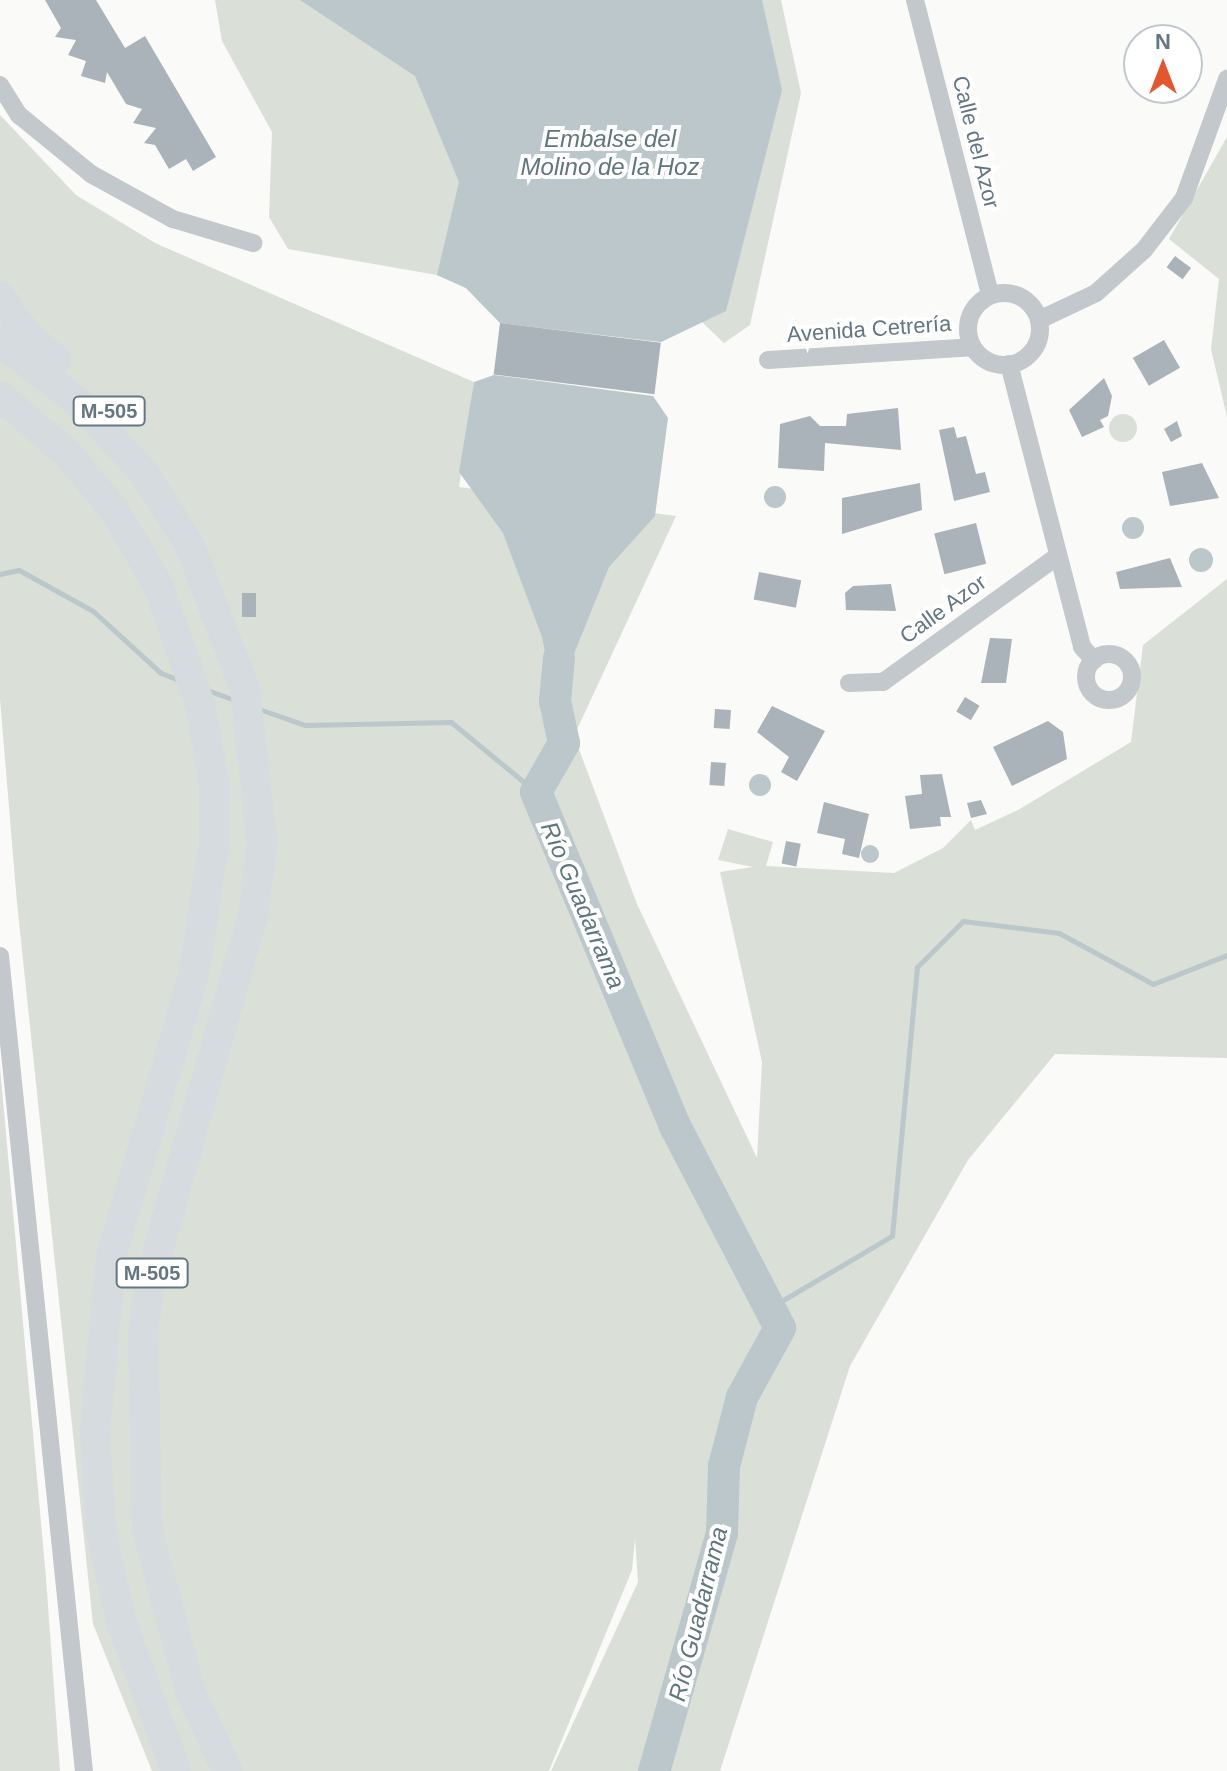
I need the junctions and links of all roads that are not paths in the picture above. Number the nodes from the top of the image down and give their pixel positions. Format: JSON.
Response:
{"nodes":[{"id":1,"x":915,"y":0,"type":"edge"},
{"id":2,"x":1227,"y":79,"type":"edge"},
{"id":3,"x":0,"y":85,"type":"edge"},
{"id":4,"x":253,"y":243,"type":"dead end"},
{"id":5,"x":990,"y":295,"type":"junction"},
{"id":6,"x":0,"y":296,"type":"edge"},
{"id":7,"x":1039,"y":320,"type":"junction"},
{"id":8,"x":0,"y":342,"type":"edge"},
{"id":9,"x":972,"y":347,"type":"junction"},
{"id":10,"x":768,"y":360,"type":"dead end"},
{"id":11,"x":1009,"y":364,"type":"junction"},
{"id":12,"x":0,"y":396,"type":"edge"},
{"id":13,"x":190,"y":546,"type":"junction"},
{"id":14,"x":1058,"y":556,"type":"junction"},
{"id":15,"x":1094,"y":660,"type":"dead end"},
{"id":16,"x":849,"y":683,"type":"dead end"},
{"id":17,"x":0,"y":956,"type":"edge"},
{"id":18,"x":84,"y":1771,"type":"edge"},
{"id":19,"x":176,"y":1771,"type":"edge"},
{"id":20,"x":227,"y":1771,"type":"edge"}],
"edges":[{"from":1,"to":5,"type":"street","name":"Calle del Azor"},
{"from":2,"to":7,"type":"street"},
{"from":3,"to":4,"type":"street"},
{"from":5,"to":7,"type":"street"},
{"from":5,"to":9,"type":"street"},
{"from":6,"to":13,"type":"highway","number":"M-505"},
{"from":7,"to":11,"type":"street"},
{"from":8,"to":13,"type":"highway","number":"M-505"},
{"from":9,"to":10,"type":"street","name":"Avenida Cetrería"},
{"from":9,"to":11,"type":"street"},
{"from":11,"to":14,"type":"street"},
{"from":12,"to":19,"type":"highway","number":"M-505"},
{"from":13,"to":20,"type":"highway","number":"M-505"},
{"from":14,"to":15,"type":"street"},
{"from":14,"to":16,"type":"street","name":"Calle Azor"},
{"from":17,"to":18,"type":"street"}]}
